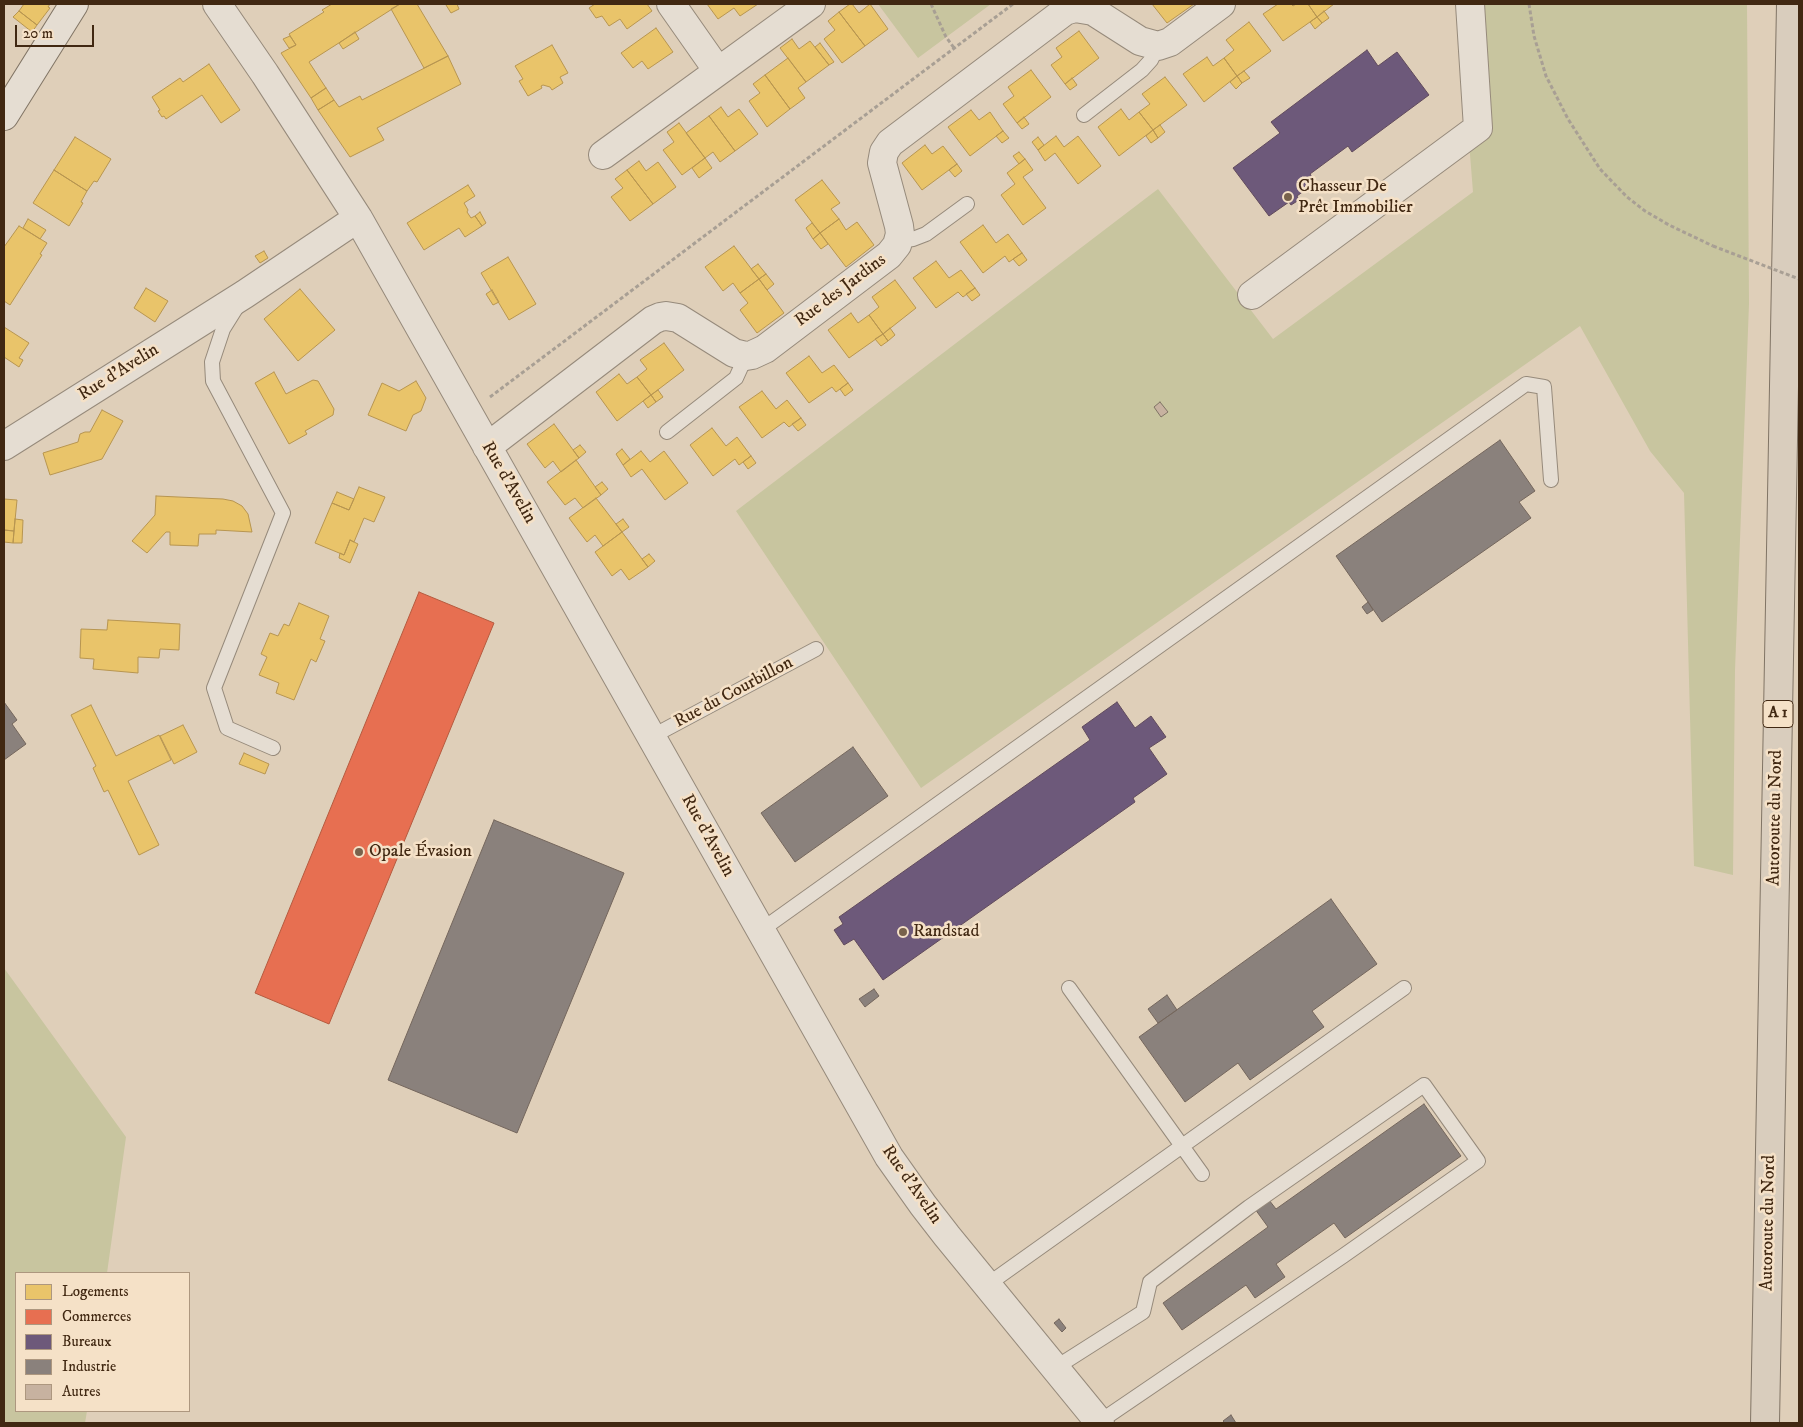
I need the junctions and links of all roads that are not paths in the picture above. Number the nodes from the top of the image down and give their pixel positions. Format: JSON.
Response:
{"nodes":[{"id":1,"x":74,"y":4,"type":"edge"},
{"id":2,"x":217,"y":4,"type":"edge"},
{"id":3,"x":671,"y":4,"type":"edge"},
{"id":4,"x":811,"y":4,"type":"edge"},
{"id":5,"x":1221,"y":4,"type":"edge"},
{"id":6,"x":1470,"y":4,"type":"edge"},
{"id":7,"x":1791,"y":4,"type":"edge"},
{"id":8,"x":1158,"y":46,"type":"junction"},
{"id":9,"x":718,"y":71,"type":"junction"},
{"id":10,"x":1084,"y":115,"type":"dead end"},
{"id":11,"x":4,"y":116,"type":"edge"},
{"id":12,"x":603,"y":155,"type":"dead end"},
{"id":13,"x":967,"y":204,"type":"dead end"},
{"id":14,"x":358,"y":218,"type":"junction"},
{"id":15,"x":899,"y":241,"type":"junction"},
{"id":16,"x":245,"y":294,"type":"junction"},
{"id":17,"x":1252,"y":294,"type":"dead end"},
{"id":18,"x":746,"y":356,"type":"junction"},
{"id":19,"x":667,"y":432,"type":"dead end"},
{"id":20,"x":4,"y":446,"type":"edge"},
{"id":21,"x":487,"y":447,"type":"junction"},
{"id":22,"x":1551,"y":480,"type":"dead end"},
{"id":23,"x":816,"y":649,"type":"dead end"},
{"id":24,"x":651,"y":737,"type":"junction"},
{"id":25,"x":273,"y":748,"type":"dead end"},
{"id":26,"x":760,"y":930,"type":"junction"},
{"id":27,"x":1069,"y":988,"type":"dead end"},
{"id":28,"x":1404,"y":988,"type":"dead end"},
{"id":29,"x":1182,"y":1146,"type":"junction"},
{"id":30,"x":1202,"y":1174,"type":"dead end"},
{"id":31,"x":987,"y":1285,"type":"junction"},
{"id":32,"x":1055,"y":1368,"type":"junction"},
{"id":33,"x":1099,"y":1422,"type":"edge"},
{"id":34,"x":1765,"y":1423,"type":"edge"}],
"edges":[{"from":1,"to":11,"type":"street"},
{"from":2,"to":14,"type":"street","name":"Rue d'Avelin"},
{"from":3,"to":9,"type":"street"},
{"from":4,"to":9,"type":"street"},
{"from":5,"to":8,"type":"street"},
{"from":6,"to":17,"type":"street"},
{"from":7,"to":34,"type":"highway","name":"Autoroute du Nord","number":"A 1"},
{"from":8,"to":10,"type":"lane"},
{"from":8,"to":15,"type":"street","name":"Rue des Jardins"},
{"from":9,"to":12,"type":"street"},
{"from":13,"to":15,"type":"lane"},
{"from":14,"to":16,"type":"street","name":"Rue d'Avelin"},
{"from":14,"to":21,"type":"street","name":"Rue d'Avelin"},
{"from":15,"to":18,"type":"street","name":"Rue des Jardins"},
{"from":16,"to":20,"type":"street","name":"Rue d'Avelin"},
{"from":16,"to":25,"type":"lane"},
{"from":18,"to":19,"type":"lane"},
{"from":18,"to":21,"type":"street"},
{"from":21,"to":24,"type":"street","name":"Rue d'Avelin"},
{"from":22,"to":26,"type":"lane"},
{"from":23,"to":24,"type":"lane","name":"Rue du Courbillon"},
{"from":24,"to":26,"type":"street","name":"Rue d'Avelin"},
{"from":26,"to":31,"type":"street","name":"Rue d'Avelin"},
{"from":27,"to":29,"type":"lane"},
{"from":28,"to":29,"type":"lane"},
{"from":29,"to":30,"type":"lane"},
{"from":29,"to":31,"type":"lane"},
{"from":31,"to":32,"type":"street","name":"Rue d'Avelin"},
{"from":32,"to":33,"type":"street","name":"Rue d'Avelin"},
{"from":32,"to":33,"type":"lane"}]}
